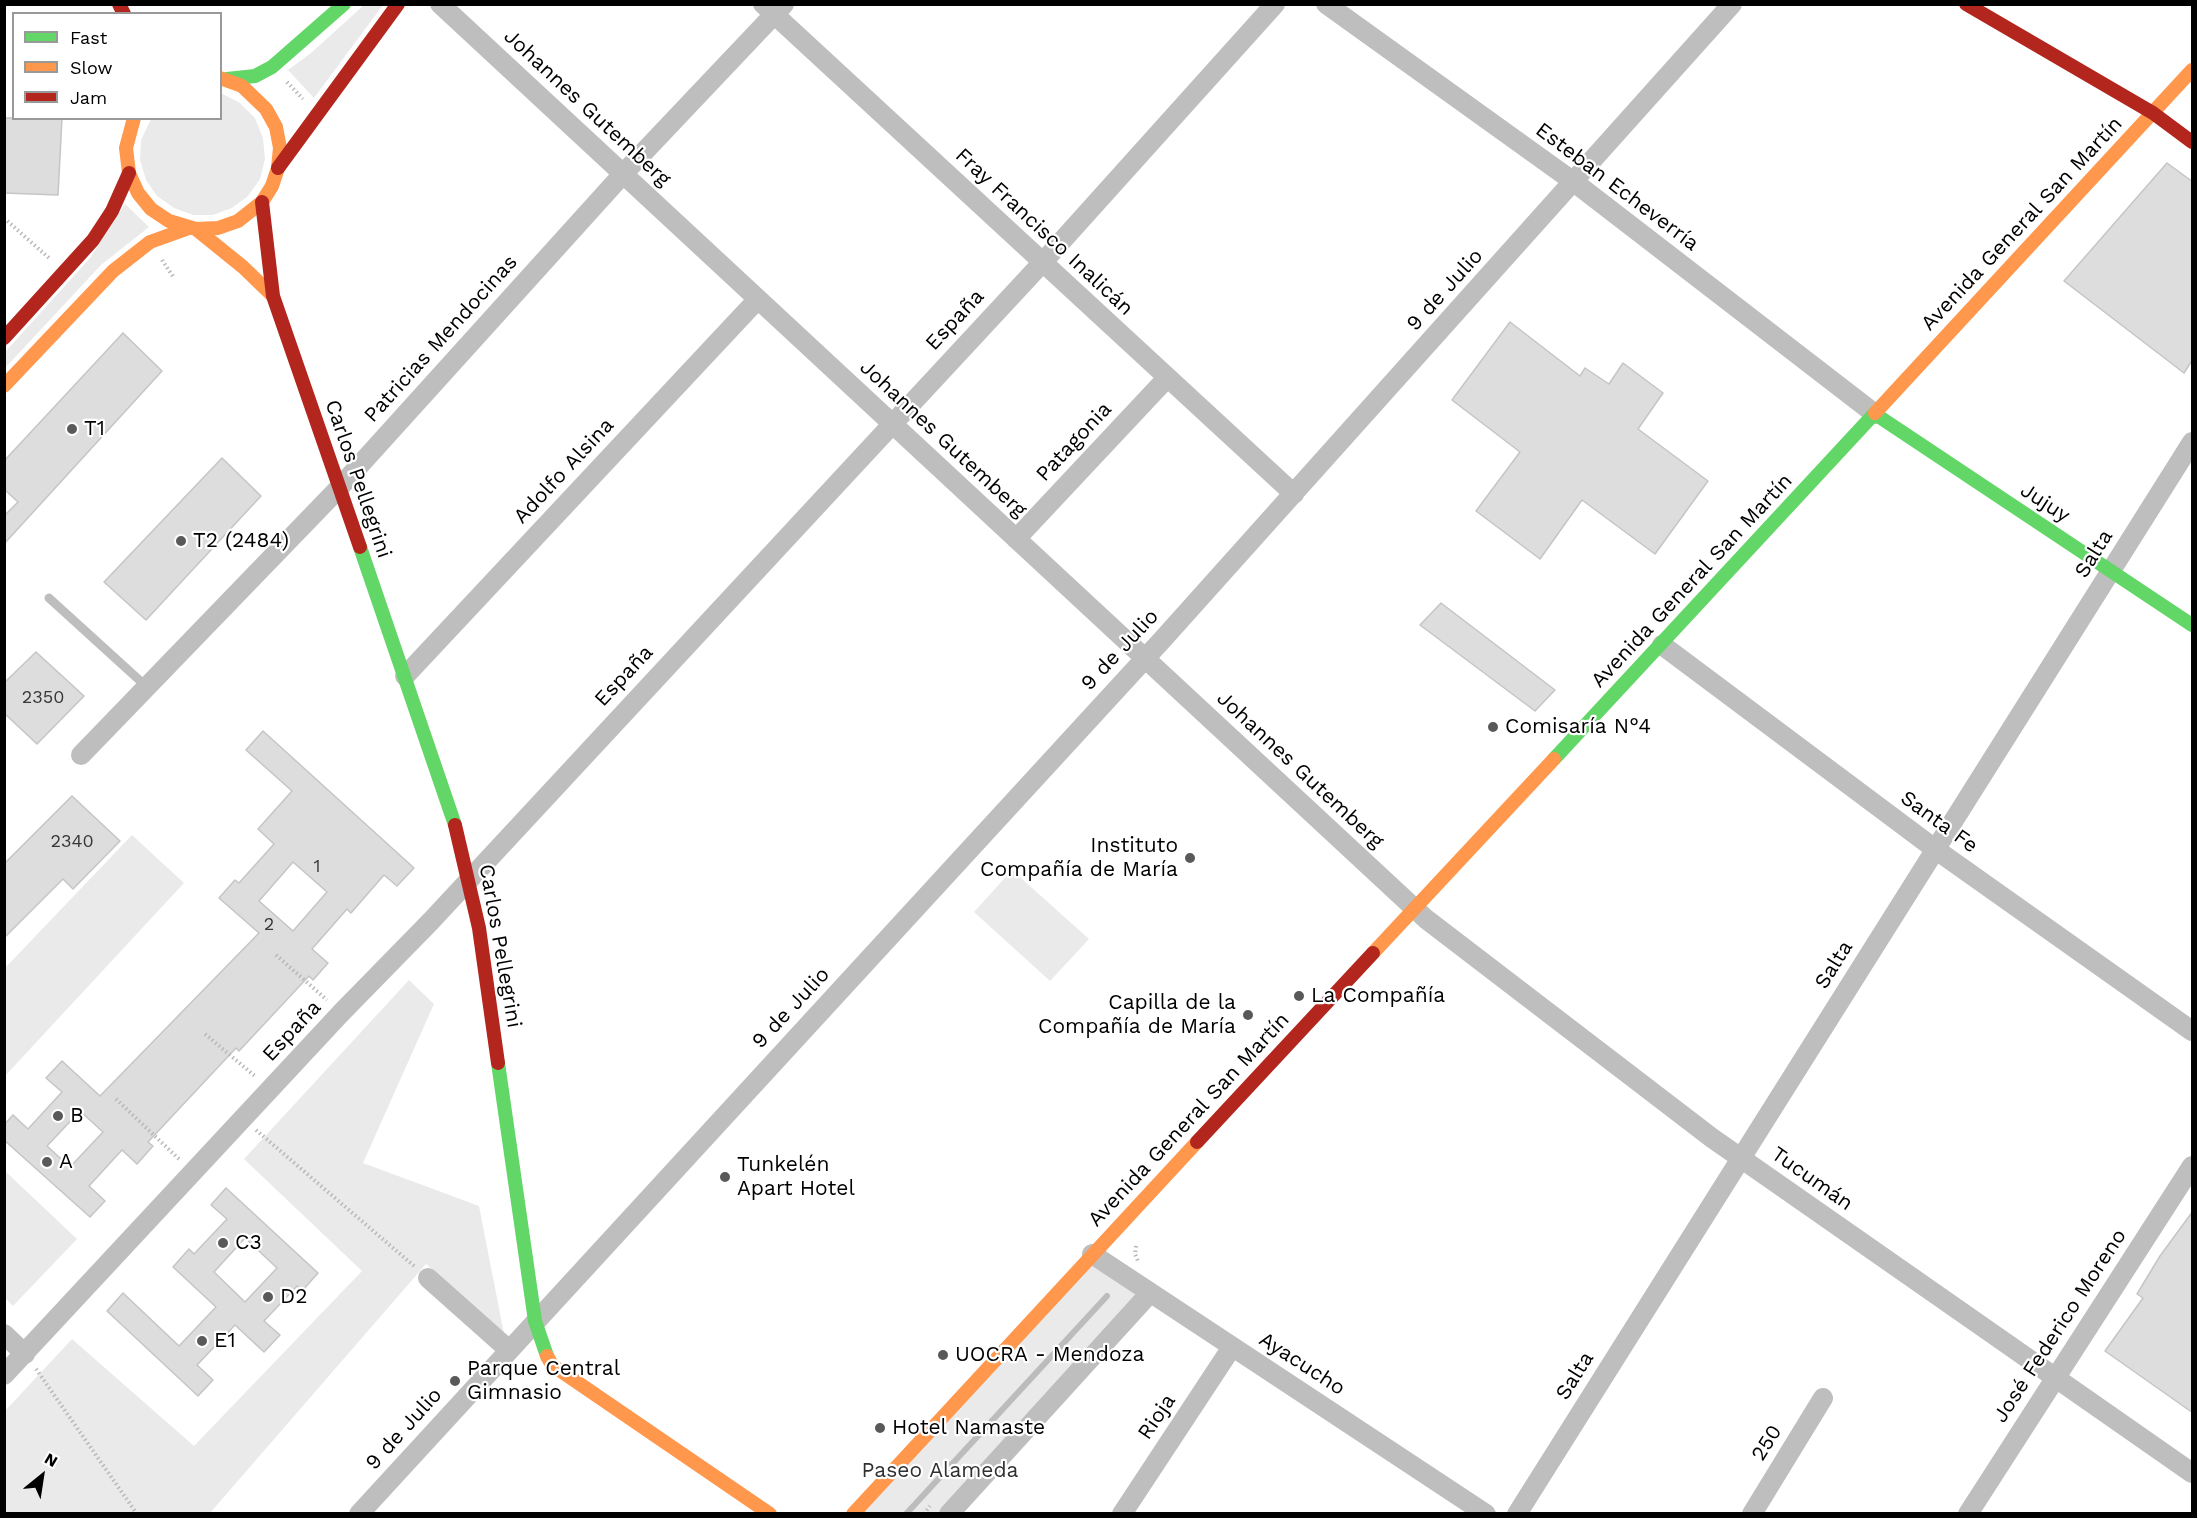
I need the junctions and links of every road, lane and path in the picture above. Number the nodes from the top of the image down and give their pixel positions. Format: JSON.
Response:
{"nodes":[{"id":1,"x":344,"y":4,"type":"edge"},
{"id":2,"x":398,"y":4,"type":"edge"},
{"id":3,"x":440,"y":4,"type":"edge"},
{"id":4,"x":1275,"y":4,"type":"edge"},
{"id":5,"x":1326,"y":4,"type":"edge"},
{"id":6,"x":1732,"y":4,"type":"edge"},
{"id":7,"x":1966,"y":4,"type":"edge"},
{"id":8,"x":774,"y":8,"type":"edge"},
{"id":9,"x":272,"y":67,"type":"junction"},
{"id":10,"x":2193,"y":70,"type":"edge"},
{"id":11,"x":224,"y":78,"type":"edge"},
{"id":12,"x":2153,"y":113,"type":"junction"},
{"id":13,"x":318,"y":114,"type":"junction"},
{"id":14,"x":132,"y":120,"type":"edge"},
{"id":15,"x":2193,"y":142,"type":"edge"},
{"id":16,"x":278,"y":168,"type":"junction"},
{"id":17,"x":129,"y":173,"type":"junction"},
{"id":18,"x":623,"y":174,"type":"junction"},
{"id":19,"x":1574,"y":182,"type":"junction"},
{"id":20,"x":262,"y":202,"type":"junction"},
{"id":21,"x":4,"y":218,"type":"edge"},
{"id":22,"x":193,"y":228,"type":"junction"},
{"id":23,"x":1042,"y":263,"type":"junction"},
{"id":24,"x":65,"y":272,"type":"junction"},
{"id":25,"x":273,"y":296,"type":"junction"},
{"id":26,"x":758,"y":299,"type":"junction"},
{"id":27,"x":4,"y":338,"type":"edge"},
{"id":28,"x":1167,"y":378,"type":"junction"},
{"id":29,"x":4,"y":386,"type":"edge"},
{"id":30,"x":1875,"y":414,"type":"junction"},
{"id":31,"x":891,"y":424,"type":"junction"},
{"id":32,"x":2193,"y":442,"type":"edge"},
{"id":33,"x":339,"y":488,"type":"junction"},
{"id":34,"x":1293,"y":494,"type":"junction"},
{"id":35,"x":1016,"y":539,"type":"junction"},
{"id":36,"x":2111,"y":572,"type":"junction"},
{"id":37,"x":49,"y":598,"type":"dead end"},
{"id":38,"x":2193,"y":626,"type":"edge"},
{"id":39,"x":1662,"y":645,"type":"junction"},
{"id":40,"x":1144,"y":658,"type":"junction"},
{"id":41,"x":405,"y":676,"type":"junction"},
{"id":42,"x":148,"y":688,"type":"junction"},
{"id":43,"x":81,"y":755,"type":"dead end"},
{"id":44,"x":1935,"y":849,"type":"junction"},
{"id":45,"x":469,"y":880,"type":"junction"},
{"id":46,"x":1415,"y":909,"type":"junction"},
{"id":47,"x":276,"y":955,"type":"dead end"},
{"id":48,"x":341,"y":1013,"type":"junction"},
{"id":49,"x":2193,"y":1031,"type":"edge"},
{"id":50,"x":205,"y":1034,"type":"dead end"},
{"id":51,"x":271,"y":1089,"type":"junction"},
{"id":52,"x":116,"y":1099,"type":"dead end"},
{"id":53,"x":243,"y":1119,"type":"junction"},
{"id":54,"x":1741,"y":1158,"type":"junction"},
{"id":55,"x":2193,"y":1166,"type":"edge"},
{"id":56,"x":193,"y":1173,"type":"junction"},
{"id":57,"x":1092,"y":1254,"type":"junction"},
{"id":58,"x":428,"y":1278,"type":"joint"},
{"id":59,"x":1150,"y":1293,"type":"junction"},
{"id":60,"x":535,"y":1321,"type":"junction"},
{"id":61,"x":4,"y":1334,"type":"edge"},
{"id":62,"x":1232,"y":1347,"type":"junction"},
{"id":63,"x":509,"y":1350,"type":"junction"},
{"id":64,"x":25,"y":1354,"type":"junction"},
{"id":65,"x":4,"y":1376,"type":"edge"},
{"id":66,"x":2055,"y":1377,"type":"junction"},
{"id":67,"x":1823,"y":1398,"type":"dead end"},
{"id":68,"x":2193,"y":1473,"type":"edge"},
{"id":69,"x":137,"y":1514,"type":"edge"},
{"id":70,"x":359,"y":1514,"type":"edge"},
{"id":71,"x":770,"y":1514,"type":"edge"},
{"id":72,"x":853,"y":1514,"type":"edge"},
{"id":73,"x":949,"y":1514,"type":"edge"},
{"id":74,"x":1122,"y":1514,"type":"edge"},
{"id":75,"x":1486,"y":1514,"type":"edge"},
{"id":76,"x":1517,"y":1514,"type":"edge"},
{"id":77,"x":1752,"y":1514,"type":"edge"},
{"id":78,"x":1968,"y":1514,"type":"edge"}],
"edges":[{"from":1,"to":9,"type":"street"},
{"from":2,"to":13,"type":"street"},
{"from":3,"to":18,"type":"street","name":"Johannes Gutemberg"},
{"from":4,"to":23,"type":"street","name":"España"},
{"from":5,"to":19,"type":"street","name":"Esteban Echeverría"},
{"from":6,"to":19,"type":"street","name":"9 de Julio"},
{"from":7,"to":12,"type":"street"},
{"from":8,"to":18,"type":"street","name":"Patricias Mendocinas"},
{"from":8,"to":23,"type":"street","name":"Fray Francisco Inalicán"},
{"from":9,"to":11,"type":"street"},
{"from":9,"to":13,"type":"path"},
{"from":10,"to":12,"type":"street","name":"Avenida General San Martín"},
{"from":11,"to":16,"type":"street"},
{"from":12,"to":15,"type":"street"},
{"from":12,"to":30,"type":"street","name":"Avenida General San Martín"},
{"from":13,"to":16,"type":"street"},
{"from":14,"to":17,"type":"street"},
{"from":16,"to":20,"type":"street"},
{"from":17,"to":22,"type":"street"},
{"from":17,"to":24,"type":"street"},
{"from":18,"to":26,"type":"street","name":"Johannes Gutemberg"},
{"from":18,"to":33,"type":"street","name":"Patricias Mendocinas"},
{"from":19,"to":30,"type":"street","name":"Esteban Echeverría"},
{"from":19,"to":34,"type":"street","name":"9 de Julio"},
{"from":20,"to":22,"type":"street"},
{"from":20,"to":25,"type":"street","name":"Carlos Pellegrini"},
{"from":21,"to":24,"type":"path"},
{"from":22,"to":25,"type":"street"},
{"from":22,"to":29,"type":"street"},
{"from":23,"to":28,"type":"street","name":"Fray Francisco Inalicán"},
{"from":23,"to":31,"type":"street","name":"España"},
{"from":24,"to":27,"type":"street"},
{"from":25,"to":33,"type":"street","name":"Carlos Pellegrini"},
{"from":26,"to":31,"type":"street","name":"Johannes Gutemberg"},
{"from":26,"to":41,"type":"street","name":"Adolfo Alsina"},
{"from":28,"to":34,"type":"street","name":"Fray Francisco Inalicán"},
{"from":28,"to":35,"type":"street","name":"Patagonia"},
{"from":30,"to":36,"type":"street","name":"Jujuy"},
{"from":30,"to":39,"type":"street","name":"Avenida General San Martín"},
{"from":31,"to":35,"type":"street","name":"Johannes Gutemberg"},
{"from":31,"to":45,"type":"street","name":"España"},
{"from":32,"to":36,"type":"street","name":"Salta"},
{"from":33,"to":41,"type":"street","name":"Carlos Pellegrini"},
{"from":33,"to":42,"type":"street","name":"Patricias Mendocinas"},
{"from":34,"to":40,"type":"street","name":"9 de Julio"},
{"from":35,"to":40,"type":"street","name":"Johannes Gutemberg"},
{"from":36,"to":38,"type":"street","name":"Jujuy"},
{"from":36,"to":44,"type":"street","name":"Salta"},
{"from":37,"to":42,"type":"lane"},
{"from":39,"to":44,"type":"street","name":"Santa Fe"},
{"from":39,"to":46,"type":"street","name":"Avenida General San Martín"},
{"from":40,"to":46,"type":"street","name":"Johannes Gutemberg"},
{"from":40,"to":60,"type":"street","name":"9 de Julio"},
{"from":41,"to":45,"type":"street","name":"Carlos Pellegrini"},
{"from":42,"to":43,"type":"street","name":"Patricias Mendocinas"},
{"from":44,"to":49,"type":"street","name":"Santa Fe"},
{"from":44,"to":54,"type":"street","name":"Salta"},
{"from":45,"to":48,"type":"street","name":"España"},
{"from":45,"to":60,"type":"street","name":"Carlos Pellegrini"},
{"from":46,"to":54,"type":"street","name":"Tucumán"},
{"from":46,"to":57,"type":"street","name":"Avenida General San Martín"},
{"from":47,"to":48,"type":"path"},
{"from":48,"to":51,"type":"street","name":"España"},
{"from":50,"to":51,"type":"path"},
{"from":51,"to":53,"type":"street","name":"España"},
{"from":52,"to":56,"type":"path"},
{"from":53,"to":56,"type":"street","name":"España"},
{"from":53,"to":58,"type":"path"},
{"from":54,"to":66,"type":"street","name":"Tucumán"},
{"from":54,"to":76,"type":"street","name":"Salta"},
{"from":55,"to":66,"type":"street","name":"José Federico Moreno"},
{"from":56,"to":64,"type":"street","name":"España"},
{"from":57,"to":59,"type":"street","name":"Ayacucho"},
{"from":57,"to":72,"type":"street","name":"Avenida General San Martín"},
{"from":58,"to":63,"type":"street"},
{"from":59,"to":62,"type":"street","name":"Ayacucho"},
{"from":59,"to":73,"type":"street"},
{"from":60,"to":63,"type":"street","name":"9 de Julio"},
{"from":60,"to":71,"type":"street","name":"Carlos Pellegrini"},
{"from":61,"to":64,"type":"street"},
{"from":62,"to":74,"type":"street","name":"Rioja"},
{"from":62,"to":75,"type":"street","name":"Ayacucho"},
{"from":63,"to":70,"type":"street","name":"9 de Julio"},
{"from":64,"to":65,"type":"street","name":"España"},
{"from":64,"to":69,"type":"path"},
{"from":66,"to":68,"type":"street","name":"Tucumán"},
{"from":66,"to":78,"type":"street","name":"José Federico Moreno"},
{"from":67,"to":77,"type":"street","name":"250"}]}
